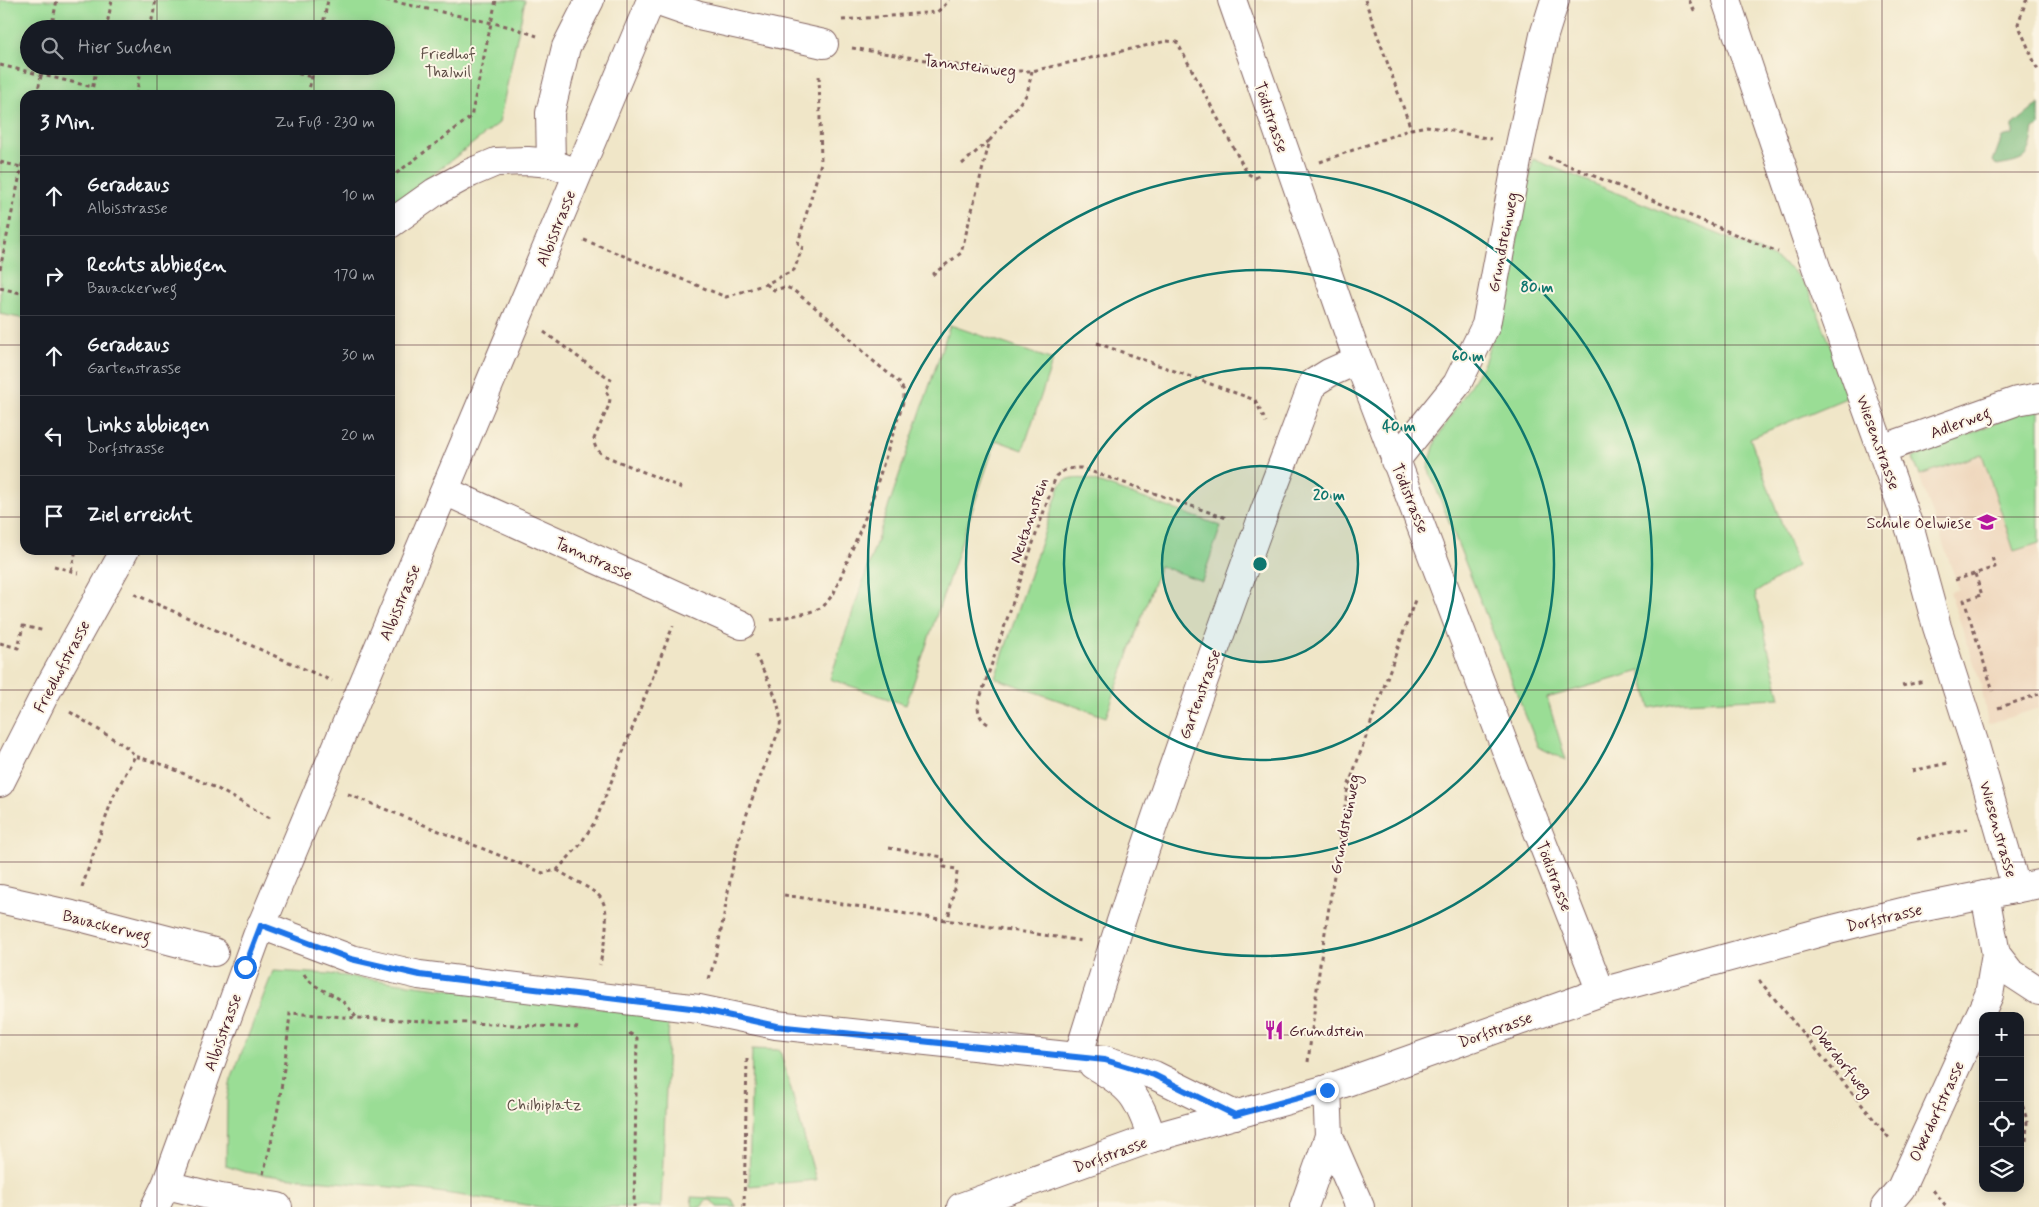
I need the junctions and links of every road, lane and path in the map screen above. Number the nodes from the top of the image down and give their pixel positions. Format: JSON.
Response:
{"nodes":[{"id":1,"x":57,"y":0,"type":"edge"},
{"id":2,"x":112,"y":0,"type":"edge"},
{"id":3,"x":156,"y":0,"type":"edge"},
{"id":4,"x":328,"y":0,"type":"edge"},
{"id":5,"x":386,"y":0,"type":"edge"},
{"id":6,"x":496,"y":0,"type":"edge"},
{"id":7,"x":590,"y":0,"type":"edge"},
{"id":8,"x":652,"y":0,"type":"edge"},
{"id":9,"x":949,"y":0,"type":"edge"},
{"id":10,"x":1232,"y":0,"type":"edge"},
{"id":11,"x":1365,"y":0,"type":"edge"},
{"id":12,"x":1554,"y":0,"type":"edge"},
{"id":13,"x":1726,"y":0,"type":"edge"},
{"id":14,"x":2028,"y":0,"type":"edge"},
{"id":15,"x":53,"y":20,"type":"edge"},
{"id":16,"x":108,"y":20,"type":"edge"},
{"id":17,"x":152,"y":20,"type":"edge"},
{"id":18,"x":324,"y":20,"type":"edge"},
{"id":19,"x":492,"y":23,"type":"junction"},
{"id":20,"x":824,"y":44,"type":"junction"},
{"id":21,"x":566,"y":47,"type":"junction"},
{"id":22,"x":0,"y":66,"type":"edge"},
{"id":23,"x":20,"y":70,"type":"edge"},
{"id":24,"x":1032,"y":71,"type":"junction"},
{"id":25,"x":2039,"y":73,"type":"edge"},
{"id":26,"x":41,"y":75,"type":"joint"},
{"id":27,"x":95,"y":75,"type":"edge"},
{"id":28,"x":140,"y":75,"type":"edge"},
{"id":29,"x":308,"y":75,"type":"edge"},
{"id":30,"x":312,"y":76,"type":"joint"},
{"id":31,"x":92,"y":87,"type":"junction"},
{"id":32,"x":38,"y":90,"type":"edge"},
{"id":33,"x":92,"y":90,"type":"edge"},
{"id":34,"x":137,"y":90,"type":"edge"},
{"id":35,"x":309,"y":90,"type":"edge"},
{"id":36,"x":1411,"y":129,"type":"junction"},
{"id":37,"x":990,"y":140,"type":"junction"},
{"id":38,"x":1499,"y":141,"type":"dead end"},
{"id":39,"x":1545,"y":155,"type":"dead end"},
{"id":40,"x":0,"y":162,"type":"edge"},
{"id":41,"x":1319,"y":162,"type":"dead end"},
{"id":42,"x":551,"y":163,"type":"junction"},
{"id":43,"x":962,"y":164,"type":"dead end"},
{"id":44,"x":20,"y":166,"type":"edge"},
{"id":45,"x":1260,"y":170,"type":"dead end"},
{"id":46,"x":395,"y":172,"type":"edge"},
{"id":47,"x":577,"y":173,"type":"junction"},
{"id":48,"x":20,"y":180,"type":"edge"},
{"id":49,"x":395,"y":220,"type":"edge"},
{"id":50,"x":583,"y":240,"type":"dead end"},
{"id":51,"x":1779,"y":252,"type":"dead end"},
{"id":52,"x":0,"y":269,"type":"edge"},
{"id":53,"x":932,"y":275,"type":"dead end"},
{"id":54,"x":766,"y":284,"type":"junction"},
{"id":55,"x":0,"y":288,"type":"edge"},
{"id":56,"x":20,"y":293,"type":"edge"},
{"id":57,"x":536,"y":329,"type":"dead end"},
{"id":58,"x":1097,"y":344,"type":"dead end"},
{"id":59,"x":1358,"y":360,"type":"junction"},
{"id":60,"x":2039,"y":397,"type":"edge"},
{"id":61,"x":1268,"y":425,"type":"dead end"},
{"id":62,"x":1882,"y":449,"type":"junction"},
{"id":63,"x":1396,"y":460,"type":"junction"},
{"id":64,"x":682,"y":488,"type":"dead end"},
{"id":65,"x":445,"y":491,"type":"junction"},
{"id":66,"x":1238,"y":522,"type":"dead end"},
{"id":67,"x":75,"y":555,"type":"edge"},
{"id":68,"x":122,"y":555,"type":"edge"},
{"id":69,"x":1992,"y":556,"type":"dead end"},
{"id":70,"x":54,"y":566,"type":"dead end"},
{"id":71,"x":71,"y":571,"type":"junction"},
{"id":72,"x":1975,"y":574,"type":"junction"},
{"id":73,"x":86,"y":575,"type":"dead end"},
{"id":74,"x":1965,"y":577,"type":"dead end"},
{"id":75,"x":127,"y":591,"type":"dead end"},
{"id":76,"x":684,"y":597,"type":"junction"},
{"id":77,"x":1417,"y":597,"type":"dead end"},
{"id":78,"x":742,"y":625,"type":"junction"},
{"id":79,"x":53,"y":633,"type":"dead end"},
{"id":80,"x":0,"y":643,"type":"edge"},
{"id":81,"x":360,"y":694,"type":"junction"},
{"id":82,"x":2039,"y":694,"type":"edge"},
{"id":83,"x":44,"y":696,"type":"junction"},
{"id":84,"x":1998,"y":708,"type":"junction"},
{"id":85,"x":1989,"y":711,"type":"dead end"},
{"id":86,"x":988,"y":724,"type":"dead end"},
{"id":87,"x":135,"y":756,"type":"junction"},
{"id":88,"x":1954,"y":761,"type":"dead end"},
{"id":89,"x":1912,"y":771,"type":"dead end"},
{"id":90,"x":0,"y":783,"type":"edge"},
{"id":91,"x":340,"y":791,"type":"dead end"},
{"id":92,"x":270,"y":818,"type":"dead end"},
{"id":93,"x":1974,"y":828,"type":"dead end"},
{"id":94,"x":1918,"y":839,"type":"dead end"},
{"id":95,"x":889,"y":848,"type":"dead end"},
{"id":96,"x":557,"y":870,"type":"junction"},
{"id":97,"x":2027,"y":887,"type":"edge"},
{"id":98,"x":784,"y":894,"type":"dead end"},
{"id":99,"x":1985,"y":895,"type":"junction"},
{"id":100,"x":0,"y":899,"type":"edge"},
{"id":101,"x":72,"y":915,"type":"junction"},
{"id":102,"x":948,"y":920,"type":"junction"},
{"id":103,"x":261,"y":925,"type":"junction"},
{"id":104,"x":1088,"y":942,"type":"dead end"},
{"id":105,"x":214,"y":952,"type":"dead end"},
{"id":106,"x":1996,"y":954,"type":"junction"},
{"id":107,"x":1759,"y":979,"type":"dead end"},
{"id":108,"x":308,"y":981,"type":"dead end"},
{"id":109,"x":708,"y":983,"type":"dead end"},
{"id":110,"x":2039,"y":990,"type":"edge"},
{"id":111,"x":1601,"y":992,"type":"junction"},
{"id":112,"x":596,"y":996,"type":"junction"},
{"id":113,"x":357,"y":1018,"type":"junction"},
{"id":114,"x":586,"y":1028,"type":"dead end"},
{"id":115,"x":626,"y":1030,"type":"dead end"},
{"id":116,"x":1078,"y":1057,"type":"junction"},
{"id":117,"x":746,"y":1059,"type":"dead end"},
{"id":118,"x":1307,"y":1070,"type":"dead end"},
{"id":119,"x":1327,"y":1090,"type":"junction"},
{"id":120,"x":2021,"y":1102,"type":"edge"},
{"id":121,"x":1235,"y":1115,"type":"junction"},
{"id":122,"x":1329,"y":1136,"type":"junction"},
{"id":123,"x":1152,"y":1138,"type":"junction"},
{"id":124,"x":2026,"y":1141,"type":"dead end"},
{"id":125,"x":261,"y":1180,"type":"dead end"},
{"id":126,"x":1900,"y":1192,"type":"edge"},
{"id":127,"x":160,"y":1196,"type":"edge"},
{"id":128,"x":278,"y":1207,"type":"edge"},
{"id":129,"x":634,"y":1207,"type":"edge"},
{"id":130,"x":744,"y":1207,"type":"edge"},
{"id":131,"x":961,"y":1207,"type":"edge"},
{"id":132,"x":1304,"y":1207,"type":"edge"},
{"id":133,"x":1360,"y":1207,"type":"edge"}],
"edges":[{"from":1,"to":15,"type":"path"},
{"from":2,"to":16,"type":"path"},
{"from":3,"to":17,"type":"path"},
{"from":4,"to":18,"type":"path"},
{"from":5,"to":19,"type":"path"},
{"from":6,"to":19,"type":"path"},
{"from":7,"to":21,"type":"street"},
{"from":8,"to":20,"type":"street"},
{"from":8,"to":47,"type":"street","name":"Albisstrasse"},
{"from":9,"to":20,"type":"path"},
{"from":10,"to":59,"type":"street","name":"Tödistrasse"},
{"from":11,"to":36,"type":"path"},
{"from":12,"to":63,"type":"street","name":"Grundsteinweg"},
{"from":13,"to":62,"type":"street","name":"Wiesenstrasse"},
{"from":14,"to":25,"type":"path"},
{"from":19,"to":21,"type":"path"},
{"from":19,"to":46,"type":"path"},
{"from":20,"to":24,"type":"path","name":"Tannsteinweg"},
{"from":20,"to":54,"type":"path"},
{"from":21,"to":42,"type":"street"},
{"from":22,"to":23,"type":"path"},
{"from":24,"to":37,"type":"path"},
{"from":24,"to":45,"type":"path","name":"Tannsteinweg"},
{"from":26,"to":31,"type":"path"},
{"from":26,"to":32,"type":"path"},
{"from":27,"to":31,"type":"path"},
{"from":28,"to":34,"type":"path"},
{"from":29,"to":30,"type":"path"},
{"from":30,"to":35,"type":"path"},
{"from":31,"to":33,"type":"path"},
{"from":36,"to":38,"type":"path"},
{"from":36,"to":41,"type":"path"},
{"from":37,"to":43,"type":"path"},
{"from":37,"to":53,"type":"path"},
{"from":39,"to":51,"type":"path"},
{"from":40,"to":44,"type":"path"},
{"from":42,"to":47,"type":"street"},
{"from":42,"to":49,"type":"street"},
{"from":47,"to":65,"type":"street","name":"Albisstrasse"},
{"from":48,"to":52,"type":"path"},
{"from":50,"to":54,"type":"path"},
{"from":54,"to":78,"type":"path"},
{"from":55,"to":56,"type":"path"},
{"from":57,"to":64,"type":"path"},
{"from":58,"to":61,"type":"path"},
{"from":59,"to":63,"type":"street","name":"Tödistrasse"},
{"from":59,"to":116,"type":"street","name":"Gartenstrasse"},
{"from":60,"to":62,"type":"street","name":"Adlerweg"},
{"from":62,"to":97,"type":"street","name":"Wiesenstrasse"},
{"from":63,"to":111,"type":"street","name":"Tödistrasse"},
{"from":65,"to":76,"type":"street","name":"Tannstrasse"},
{"from":65,"to":81,"type":"street","name":"Albisstrasse"},
{"from":66,"to":86,"type":"path","name":"Neutannstein"},
{"from":67,"to":71,"type":"path"},
{"from":68,"to":83,"type":"street","name":"Friedhofstrasse"},
{"from":69,"to":72,"type":"path"},
{"from":70,"to":71,"type":"path"},
{"from":71,"to":73,"type":"path"},
{"from":72,"to":74,"type":"path"},
{"from":72,"to":84,"type":"path"},
{"from":75,"to":81,"type":"path"},
{"from":76,"to":78,"type":"street","name":"Tannstrasse"},
{"from":76,"to":96,"type":"path"},
{"from":77,"to":118,"type":"path","name":"Grundsteinweg"},
{"from":78,"to":109,"type":"path"},
{"from":79,"to":80,"type":"path"},
{"from":81,"to":103,"type":"street","name":"Albisstrasse"},
{"from":82,"to":84,"type":"path"},
{"from":83,"to":87,"type":"path"},
{"from":83,"to":90,"type":"street","name":"Friedhofstrasse"},
{"from":84,"to":85,"type":"path"},
{"from":87,"to":92,"type":"path"},
{"from":87,"to":101,"type":"path"},
{"from":88,"to":89,"type":"path"},
{"from":91,"to":96,"type":"path"},
{"from":93,"to":94,"type":"path"},
{"from":95,"to":102,"type":"path"},
{"from":96,"to":112,"type":"path"},
{"from":97,"to":99,"type":"street","name":"Dorfstrasse"},
{"from":98,"to":102,"type":"path"},
{"from":99,"to":106,"type":"street"},
{"from":99,"to":111,"type":"street","name":"Dorfstrasse"},
{"from":100,"to":101,"type":"street","name":"Bauackerweg"},
{"from":101,"to":105,"type":"street","name":"Bauackerweg"},
{"from":102,"to":104,"type":"path"},
{"from":103,"to":112,"type":"street"},
{"from":103,"to":127,"type":"street","name":"Albisstrasse"},
{"from":106,"to":110,"type":"street"},
{"from":106,"to":126,"type":"street","name":"Oberdorfstrasse"},
{"from":107,"to":126,"type":"path","name":"Oberdorfweg"},
{"from":108,"to":113,"type":"path"},
{"from":111,"to":119,"type":"street","name":"Dorfstrasse"},
{"from":112,"to":116,"type":"street"},
{"from":113,"to":114,"type":"path"},
{"from":113,"to":125,"type":"path"},
{"from":115,"to":129,"type":"path"},
{"from":116,"to":121,"type":"street"},
{"from":116,"to":123,"type":"street"},
{"from":117,"to":130,"type":"path"},
{"from":119,"to":121,"type":"street","name":"Dorfstrasse"},
{"from":119,"to":122,"type":"street"},
{"from":120,"to":124,"type":"path"},
{"from":121,"to":123,"type":"street","name":"Dorfstrasse"},
{"from":122,"to":132,"type":"street"},
{"from":122,"to":133,"type":"street"},
{"from":123,"to":131,"type":"street","name":"Dorfstrasse"},
{"from":127,"to":128,"type":"street"}]}
